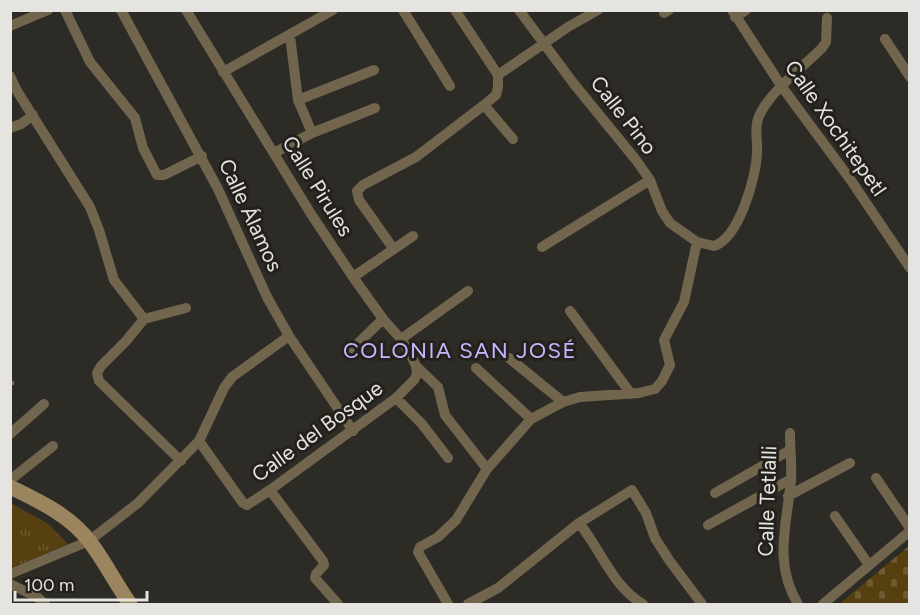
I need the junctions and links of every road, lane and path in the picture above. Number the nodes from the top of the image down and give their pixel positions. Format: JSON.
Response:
{"nodes":[{"id":1,"x":48,"y":10,"type":"edge"},
{"id":2,"x":65,"y":10,"type":"edge"},
{"id":3,"x":121,"y":10,"type":"edge"},
{"id":4,"x":186,"y":10,"type":"edge"},
{"id":5,"x":333,"y":10,"type":"edge"},
{"id":6,"x":403,"y":10,"type":"edge"},
{"id":7,"x":455,"y":10,"type":"edge"},
{"id":8,"x":519,"y":10,"type":"edge"},
{"id":9,"x":598,"y":10,"type":"edge"},
{"id":10,"x":746,"y":10,"type":"edge"},
{"id":11,"x":733,"y":14,"type":"edge"},
{"id":12,"x":827,"y":18,"type":"dead end"},
{"id":13,"x":10,"y":26,"type":"edge"},
{"id":14,"x":290,"y":36,"type":"junction"},
{"id":15,"x":885,"y":39,"type":"dead end"},
{"id":16,"x":544,"y":44,"type":"junction"},
{"id":17,"x":374,"y":70,"type":"dead end"},
{"id":18,"x":223,"y":72,"type":"junction"},
{"id":19,"x":498,"y":75,"type":"junction"},
{"id":20,"x":10,"y":76,"type":"edge"},
{"id":21,"x":909,"y":77,"type":"edge"},
{"id":22,"x":450,"y":86,"type":"dead end"},
{"id":23,"x":782,"y":87,"type":"junction"},
{"id":24,"x":298,"y":100,"type":"junction"},
{"id":25,"x":484,"y":105,"type":"junction"},
{"id":26,"x":375,"y":108,"type":"dead end"},
{"id":27,"x":33,"y":115,"type":"junction"},
{"id":28,"x":10,"y":128,"type":"edge"},
{"id":29,"x":312,"y":133,"type":"junction"},
{"id":30,"x":513,"y":139,"type":"dead end"},
{"id":31,"x":274,"y":153,"type":"junction"},
{"id":32,"x":201,"y":156,"type":"junction"},
{"id":33,"x":650,"y":180,"type":"junction"},
{"id":34,"x":413,"y":236,"type":"dead end"},
{"id":35,"x":697,"y":243,"type":"junction"},
{"id":36,"x":542,"y":247,"type":"dead end"},
{"id":37,"x":393,"y":249,"type":"junction"},
{"id":38,"x":909,"y":268,"type":"edge"},
{"id":39,"x":353,"y":277,"type":"junction"},
{"id":40,"x":468,"y":291,"type":"dead end"},
{"id":41,"x":186,"y":308,"type":"dead end"},
{"id":42,"x":570,"y":311,"type":"dead end"},
{"id":43,"x":144,"y":319,"type":"junction"},
{"id":44,"x":383,"y":319,"type":"junction"},
{"id":45,"x":289,"y":336,"type":"junction"},
{"id":46,"x":401,"y":339,"type":"junction"},
{"id":47,"x":352,"y":349,"type":"dead end"},
{"id":48,"x":509,"y":358,"type":"dead end"},
{"id":49,"x":416,"y":366,"type":"junction"},
{"id":50,"x":476,"y":368,"type":"dead end"},
{"id":51,"x":631,"y":394,"type":"junction"},
{"id":52,"x":396,"y":398,"type":"junction"},
{"id":53,"x":563,"y":402,"type":"junction"},
{"id":54,"x":44,"y":404,"type":"dead end"},
{"id":55,"x":531,"y":418,"type":"junction"},
{"id":56,"x":354,"y":430,"type":"junction"},
{"id":57,"x":790,"y":433,"type":"dead end"},
{"id":58,"x":10,"y":434,"type":"edge"},
{"id":59,"x":199,"y":441,"type":"junction"},
{"id":60,"x":53,"y":446,"type":"dead end"},
{"id":61,"x":790,"y":450,"type":"junction"},
{"id":62,"x":448,"y":458,"type":"dead end"},
{"id":63,"x":181,"y":461,"type":"junction"},
{"id":64,"x":850,"y":463,"type":"dead end"},
{"id":65,"x":487,"y":469,"type":"junction"},
{"id":66,"x":876,"y":478,"type":"dead end"},
{"id":67,"x":791,"y":479,"type":"junction"},
{"id":68,"x":10,"y":480,"type":"edge"},
{"id":69,"x":10,"y":487,"type":"edge"},
{"id":70,"x":270,"y":490,"type":"junction"},
{"id":71,"x":716,"y":493,"type":"dead end"},
{"id":72,"x":788,"y":496,"type":"junction"},
{"id":73,"x":835,"y":516,"type":"dead end"},
{"id":74,"x":579,"y":523,"type":"junction"},
{"id":75,"x":708,"y":525,"type":"dead end"},
{"id":76,"x":909,"y":530,"type":"edge"},
{"id":77,"x":89,"y":541,"type":"junction"},
{"id":78,"x":869,"y":565,"type":"junction"},
{"id":79,"x":10,"y":574,"type":"edge"},
{"id":80,"x":10,"y":584,"type":"edge"},
{"id":81,"x":45,"y":604,"type":"edge"},
{"id":82,"x":130,"y":604,"type":"edge"},
{"id":83,"x":339,"y":604,"type":"edge"},
{"id":84,"x":448,"y":604,"type":"edge"},
{"id":85,"x":468,"y":604,"type":"edge"},
{"id":86,"x":643,"y":604,"type":"edge"},
{"id":87,"x":702,"y":604,"type":"edge"},
{"id":88,"x":798,"y":604,"type":"edge"},
{"id":89,"x":823,"y":604,"type":"edge"}],
"edges":[{"from":1,"to":13,"type":"street"},
{"from":2,"to":32,"type":"street"},
{"from":3,"to":32,"type":"street","name":"Calle Álamos"},
{"from":4,"to":18,"type":"street","name":"Calle Pirules"},
{"from":5,"to":14,"type":"street"},
{"from":6,"to":22,"type":"street"},
{"from":7,"to":19,"type":"street"},
{"from":8,"to":16,"type":"street","name":"Calle Pino"},
{"from":9,"to":16,"type":"street"},
{"from":10,"to":11,"type":"street"},
{"from":11,"to":23,"type":"street","name":"Calle Xochitepetl"},
{"from":12,"to":23,"type":"street"},
{"from":14,"to":18,"type":"street"},
{"from":14,"to":24,"type":"street"},
{"from":15,"to":21,"type":"street"},
{"from":16,"to":19,"type":"street"},
{"from":16,"to":33,"type":"street","name":"Calle Pino"},
{"from":17,"to":24,"type":"street"},
{"from":18,"to":31,"type":"street","name":"Calle Pirules"},
{"from":19,"to":25,"type":"street"},
{"from":20,"to":27,"type":"street"},
{"from":23,"to":35,"type":"street"},
{"from":23,"to":38,"type":"street","name":"Calle Xochitepetl"},
{"from":24,"to":29,"type":"street"},
{"from":25,"to":30,"type":"street"},
{"from":25,"to":37,"type":"street"},
{"from":26,"to":29,"type":"street"},
{"from":27,"to":28,"type":"street"},
{"from":27,"to":43,"type":"street"},
{"from":29,"to":31,"type":"street"},
{"from":31,"to":39,"type":"street","name":"Calle Pirules"},
{"from":32,"to":45,"type":"street","name":"Calle Álamos"},
{"from":33,"to":35,"type":"street","name":"Calle Pino"},
{"from":33,"to":36,"type":"street"},
{"from":34,"to":37,"type":"street"},
{"from":35,"to":51,"type":"street"},
{"from":37,"to":39,"type":"street"},
{"from":39,"to":44,"type":"street","name":"Calle Pirules"},
{"from":40,"to":46,"type":"street"},
{"from":41,"to":43,"type":"street"},
{"from":42,"to":51,"type":"street"},
{"from":43,"to":63,"type":"street"},
{"from":44,"to":46,"type":"street","name":"Calle Pirules"},
{"from":44,"to":47,"type":"street"},
{"from":45,"to":56,"type":"street","name":"Calle Álamos"},
{"from":45,"to":59,"type":"street"},
{"from":46,"to":49,"type":"street","name":"Calle Pirules"},
{"from":48,"to":53,"type":"street"},
{"from":49,"to":52,"type":"street","name":"Calle del Bosque"},
{"from":49,"to":65,"type":"street"},
{"from":50,"to":55,"type":"street"},
{"from":51,"to":53,"type":"street"},
{"from":52,"to":56,"type":"street","name":"Calle del Bosque"},
{"from":52,"to":62,"type":"street"},
{"from":53,"to":55,"type":"street"},
{"from":54,"to":58,"type":"street"},
{"from":55,"to":65,"type":"street"},
{"from":56,"to":70,"type":"street","name":"Calle del Bosque"},
{"from":57,"to":61,"type":"street","name":"Calle Tetlalli"},
{"from":59,"to":63,"type":"street"},
{"from":59,"to":70,"type":"street","name":"Calle del Bosque"},
{"from":60,"to":68,"type":"street"},
{"from":61,"to":67,"type":"street","name":"Calle Tetlalli"},
{"from":61,"to":71,"type":"street"},
{"from":63,"to":77,"type":"street"},
{"from":64,"to":72,"type":"street"},
{"from":65,"to":84,"type":"street"},
{"from":66,"to":76,"type":"street"},
{"from":67,"to":72,"type":"street","name":"Calle Tetlalli"},
{"from":67,"to":75,"type":"street"},
{"from":69,"to":77,"type":"main road"},
{"from":70,"to":83,"type":"street"},
{"from":72,"to":88,"type":"street","name":"Calle Tetlalli"},
{"from":73,"to":78,"type":"street"},
{"from":74,"to":85,"type":"street"},
{"from":74,"to":86,"type":"street"},
{"from":74,"to":87,"type":"street"},
{"from":76,"to":78,"type":"street"},
{"from":77,"to":79,"type":"street"},
{"from":77,"to":82,"type":"main road"},
{"from":78,"to":89,"type":"street"},
{"from":80,"to":81,"type":"street"}]}
